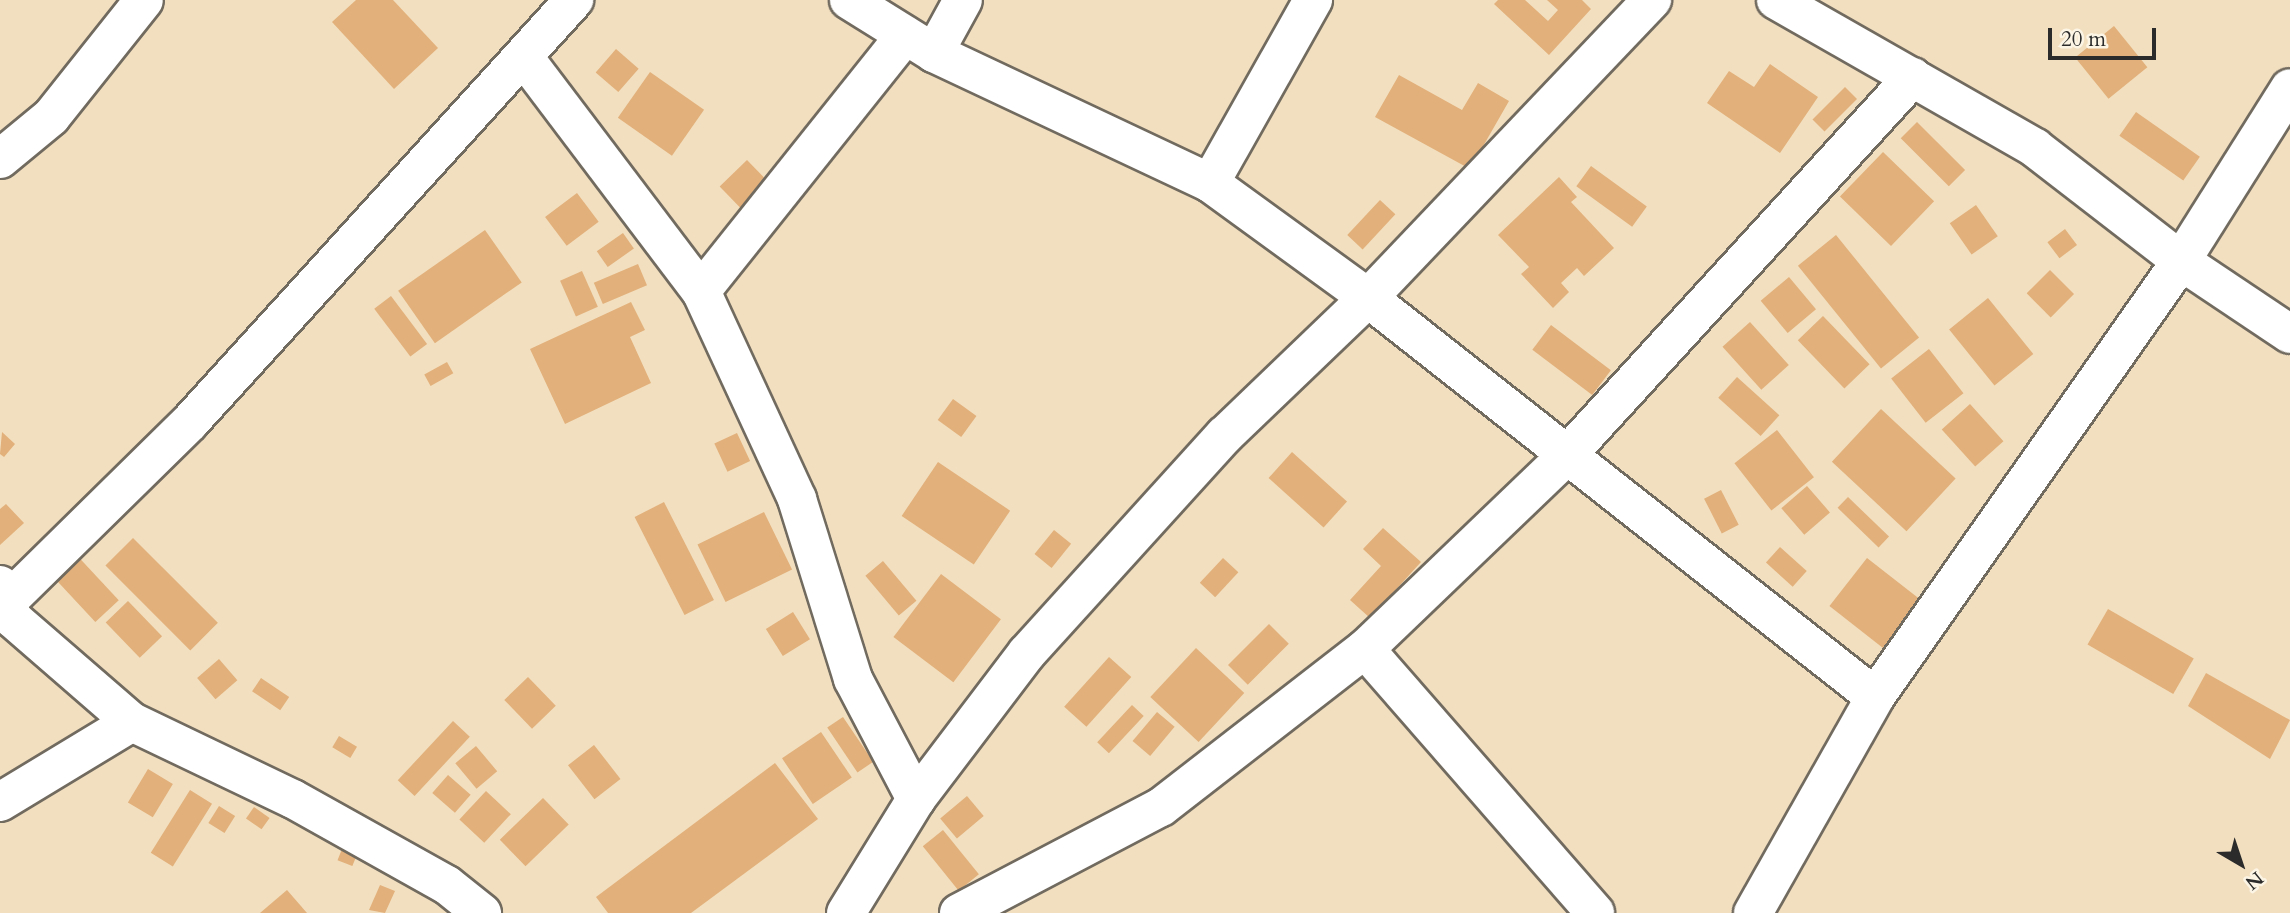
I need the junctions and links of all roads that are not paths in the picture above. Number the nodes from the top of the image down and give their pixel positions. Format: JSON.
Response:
{"nodes":[{"id":1,"x":144,"y":0,"type":"edge"},
{"id":2,"x":574,"y":0,"type":"edge"},
{"id":3,"x":849,"y":0,"type":"edge"},
{"id":4,"x":963,"y":0,"type":"edge"},
{"id":5,"x":1313,"y":0,"type":"edge"},
{"id":6,"x":1652,"y":0,"type":"edge"},
{"id":7,"x":1776,"y":0,"type":"edge"},
{"id":8,"x":920,"y":44,"type":"junction"},
{"id":9,"x":526,"y":60,"type":"junction"},
{"id":10,"x":1913,"y":77,"type":"junction"},
{"id":11,"x":2290,"y":88,"type":"edge"},
{"id":12,"x":0,"y":159,"type":"edge"},
{"id":13,"x":1210,"y":183,"type":"junction"},
{"id":14,"x":2181,"y":261,"type":"junction"},
{"id":15,"x":701,"y":291,"type":"junction"},
{"id":16,"x":1368,"y":298,"type":"junction"},
{"id":17,"x":2290,"y":334,"type":"edge"},
{"id":18,"x":1567,"y":454,"type":"junction"},
{"id":19,"x":5,"y":592,"type":"edge"},
{"id":20,"x":1365,"y":649,"type":"junction"},
{"id":21,"x":1875,"y":697,"type":"junction"},
{"id":22,"x":132,"y":722,"type":"junction"},
{"id":23,"x":916,"y":799,"type":"junction"},
{"id":24,"x":0,"y":802,"type":"edge"},
{"id":25,"x":482,"y":913,"type":"edge"},
{"id":26,"x":846,"y":913,"type":"edge"},
{"id":27,"x":959,"y":913,"type":"edge"},
{"id":28,"x":1595,"y":913,"type":"edge"},
{"id":29,"x":1753,"y":913,"type":"edge"}],
"edges":[{"from":1,"to":12,"type":"street"},
{"from":2,"to":9,"type":"street"},
{"from":3,"to":8,"type":"street"},
{"from":4,"to":8,"type":"street"},
{"from":5,"to":13,"type":"street"},
{"from":6,"to":16,"type":"street"},
{"from":7,"to":10,"type":"street"},
{"from":8,"to":13,"type":"street"},
{"from":8,"to":15,"type":"street"},
{"from":9,"to":15,"type":"street"},
{"from":9,"to":19,"type":"street"},
{"from":10,"to":14,"type":"street"},
{"from":10,"to":18,"type":"street"},
{"from":11,"to":14,"type":"street"},
{"from":13,"to":16,"type":"street"},
{"from":14,"to":17,"type":"street"},
{"from":14,"to":21,"type":"street"},
{"from":15,"to":23,"type":"street"},
{"from":16,"to":18,"type":"street"},
{"from":16,"to":23,"type":"street"},
{"from":18,"to":20,"type":"street"},
{"from":18,"to":21,"type":"street"},
{"from":19,"to":22,"type":"street"},
{"from":20,"to":27,"type":"street"},
{"from":20,"to":28,"type":"street"},
{"from":21,"to":29,"type":"street"},
{"from":22,"to":24,"type":"street"},
{"from":22,"to":25,"type":"street"},
{"from":23,"to":26,"type":"street"}]}
